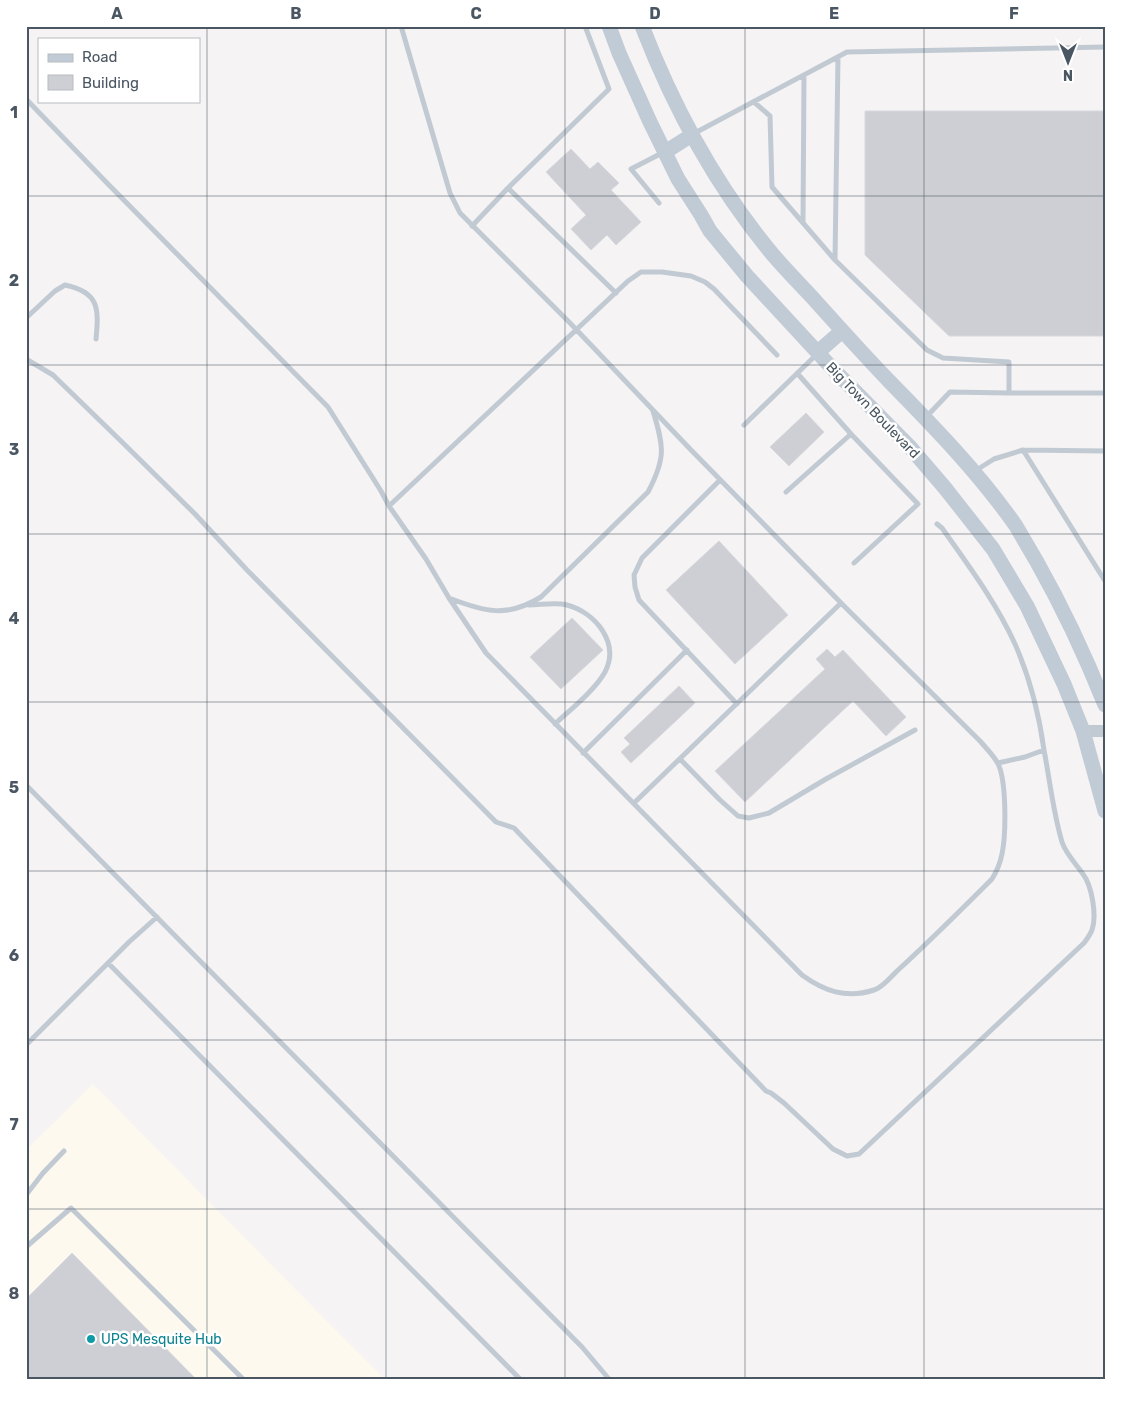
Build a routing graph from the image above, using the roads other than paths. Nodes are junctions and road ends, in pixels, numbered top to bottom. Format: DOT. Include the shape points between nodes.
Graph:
graph roads {
  1 [pos="401,26"];
  2 [pos="585,26"];
  3 [pos="609,26"];
  4 [pos="642,26"];
  5 [pos="1105,47"];
  6 [pos="838,57"];
  7 [pos="804,75"];
  8 [pos="26,99"];
  9 [pos="754,102"];
  10 [pos="692,135"];
  11 [pos="665,152"];
  12 [pos="508,188"];
  13 [pos="659,203"];
  14 [pos="803,223"];
  15 [pos="472,226"];
  16 [pos="835,260"];
  17 [pos="616,292"];
  18 [pos="26,318"];
  19 [pos="577,330"];
  20 [pos="842,331"];
  21 [pos="96,339"];
  22 [pos="818,352"];
  23 [pos="777,355"];
  24 [pos="26,359"];
  25 [pos="797,374"];
  26 [pos="1009,393"];
  27 [pos="1105,393"];
  28 [pos="653,411"];
  29 [pos="925,417"];
  30 [pos="744,425"];
  31 [pos="851,434"];
  32 [pos="1023,450"];
  33 [pos="1105,451"];
  34 [pos="974,472"];
  35 [pos="720,480"];
  36 [pos="786,492"];
  37 [pos="388,506"];
  38 [pos="937,524"];
  39 [pos="854,563"];
  40 [pos="1105,581"];
  41 [pos="449,598"];
  42 [pos="841,603"];
  43 [pos="526,606"];
  44 [pos="687,650"];
  45 [pos="737,704"];
  46 [pos="1105,705"];
  47 [pos="555,724"];
  48 [pos="915,730"];
  49 [pos="1083,731"];
  50 [pos="1105,732"];
  51 [pos="1044,750"];
  52 [pos="583,753"];
  53 [pos="680,759"];
  54 [pos="998,763"];
  55 [pos="26,785"];
  56 [pos="634,804"];
  57 [pos="1105,811"];
  58 [pos="157,917"];
  59 [pos="108,963"];
  60 [pos="26,1045"];
  61 [pos="64,1151"];
  62 [pos="26,1195"];
  63 [pos="26,1248"];
  64 [pos="243,1379"];
  65 [pos="520,1379"];
  66 [pos="609,1379"];
  1 -- 15 [label="lane" via="450,193 460,213"];
  2 -- 12 [label="lane" via="609,89"];
  3 -- 11 [label="main road, Big Town Boulevard" via="635,91"];
  4 -- 10 [label="main road"];
  5 -- 6 [label="lane" via="848,52"];
  6 -- 7 [label="lane"];
  6 -- 16 [label="lane"];
  7 -- 9 [label="lane"];
  7 -- 14 [label="lane"];
  8 -- 37 [label="lane" via="328,407"];
  9 -- 10 [label="lane"];
  9 -- 14 [label="lane" via="770,116 772,187"];
  10 -- 11 [label="main road"];
  10 -- 20 [label="main road" via="738,211 770,252"];
  11 -- 13 [label="lane" via="631,169"];
  11 -- 22 [label="main road, Big Town Boulevard" via="710,231 746,276"];
  12 -- 15 [label="lane"];
  12 -- 17 [label="lane"];
  14 -- 16 [label="lane"];
  15 -- 19 [label="lane"];
  16 -- 26 [label="lane" via="927,350 943,358 1009,362"];
  17 -- 19 [label="lane"];
  17 -- 23 [label="lane" via="641,272 692,276 714,289"];
  18 -- 21 [label="lane" via="65,285 78,288 93,298 97,309"];
  19 -- 28 [label="lane"];
  19 -- 37 [label="lane"];
  20 -- 22 [label="main road"];
  20 -- 29 [label="main road"];
  22 -- 25 [label="lane"];
  22 -- 49 [label="main road, Big Town Boulevard" via="909,446 993,549 1027,606"];
  24 -- 51 [label="lane" via="53,375 195,514 496,822 514,828 766,1092 784,1103 833,1149 847,1156 859,1154 1092,932 1092,895 1084,875 1062,844"];
  25 -- 30 [label="lane"];
  25 -- 31 [label="lane"];
  26 -- 27 [label="lane"];
  26 -- 29 [label="lane" via="950,392"];
  28 -- 35 [label="lane"];
  28 -- 43 [label="lane" via="662,454 648,492 541,597"];
  29 -- 34 [label="main road"];
  31 -- 36 [label="lane"];
  31 -- 39 [label="lane" via="918,504"];
  32 -- 33 [label="lane"];
  32 -- 34 [label="lane" via="994,459"];
  32 -- 40 [label="lane"];
  34 -- 46 [label="main road" via="1016,527 1051,587"];
  35 -- 42 [label="lane"];
  35 -- 44 [label="lane" via="642,558 634,576 639,600"];
  37 -- 41 [label="lane"];
  38 -- 51 [label="lane" via="972,571 1015,644 1030,685"];
  41 -- 43 [label="lane" via="490,610 504,611"];
  41 -- 47 [label="lane" via="486,653"];
  42 -- 45 [label="lane"];
  42 -- 54 [label="lane" via="980,741"];
  43 -- 47 [label="lane" via="567,605 588,615 606,634 609,662 604,674"];
  44 -- 45 [label="lane"];
  44 -- 52 [label="lane"];
  45 -- 53 [label="lane"];
  47 -- 52 [label="lane"];
  48 -- 53 [label="lane" via="769,813 749,818 738,816"];
  49 -- 50 [label="street"];
  49 -- 57 [label="main road, Big Town Boulevard"];
  51 -- 54 [label="lane"];
  52 -- 56 [label="lane"];
  53 -- 56 [label="lane"];
  54 -- 56 [label="lane" via="1005,795 1004,833 1002,853 992,879 876,990 858,993 829,991 802,975"];
  55 -- 58 [label="lane"];
  58 -- 59 [label="lane"];
  58 -- 66 [label="lane" via="582,1346"];
  59 -- 60 [label="lane"];
  59 -- 65 [label="lane"];
  61 -- 62 [label="lane"];
  63 -- 64 [label="lane" via="71,1208"];
}
